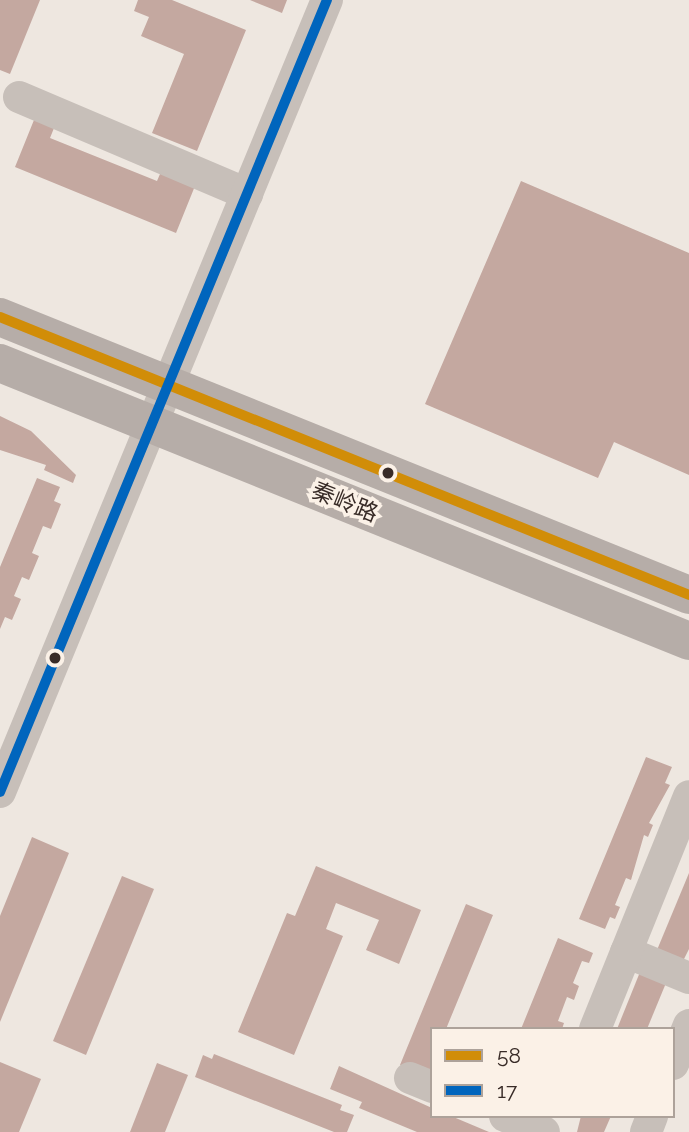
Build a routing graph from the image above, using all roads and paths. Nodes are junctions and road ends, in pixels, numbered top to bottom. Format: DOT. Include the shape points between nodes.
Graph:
graph roads {
  1 [pos="327,0"];
  2 [pos="19,97"];
  3 [pos="247,194"];
  4 [pos="0,317"];
  5 [pos="0,363"];
  6 [pos="169,385"];
  7 [pos="152,425"];
  8 [pos="689,595"];
  9 [pos="689,641"];
  10 [pos="0,792"];
  11 [pos="689,796"];
  12 [pos="626,952"];
  13 [pos="689,978"];
  14 [pos="689,1025"];
  15 [pos="596,1027"];
  16 [pos="675,1059"];
  17 [pos="510,1118"];
  18 [pos="544,1132"];
  1 -- 3 [label="street"];
  2 -- 3 [label="street"];
  3 -- 6 [label="street"];
  4 -- 6 [label="main road, 秦岭路"];
  5 -- 7 [label="main road, 秦岭路"];
  6 -- 7 [label="street"];
  6 -- 8 [label="main road, 秦岭路"];
  7 -- 9 [label="main road, 秦岭路"];
  7 -- 10 [label="street"];
  11 -- 12 [label="street"];
  12 -- 13 [label="street"];
  12 -- 15 [label="street"];
  14 -- 16 [label="street"];
  17 -- 18 [label="street"];
}
